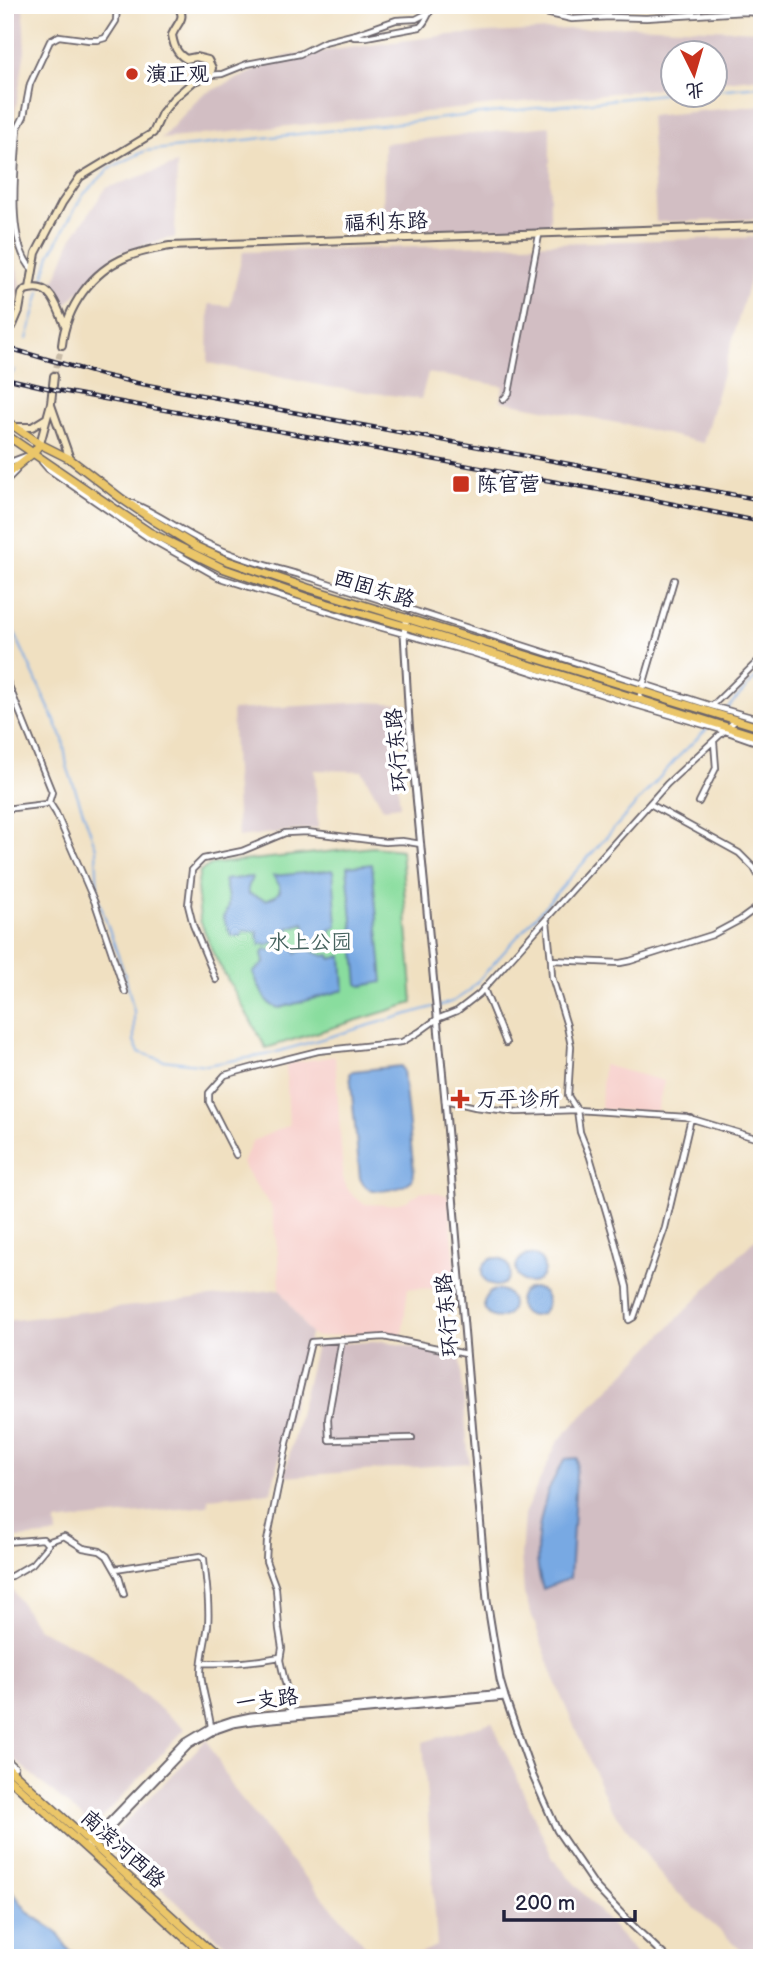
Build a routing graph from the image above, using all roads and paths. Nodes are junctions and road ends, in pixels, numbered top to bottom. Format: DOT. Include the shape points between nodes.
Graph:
graph roads {
  1 [pos="117,5"];
  2 [pos="177,5"];
  3 [pos="434,5"];
  4 [pos="498,5"];
  5 [pos="615,5"];
  6 [pos="744,12"];
  7 [pos="428,13"];
  8 [pos="762,13"];
  9 [pos="348,37"];
  10 [pos="210,75"];
  11 [pos="762,226"];
  12 [pos="539,235"];
  13 [pos="33,270"];
  14 [pos="33,287"];
  15 [pos="65,325"];
  16 [pos="5,328"];
  17 [pos="62,345"];
  18 [pos="54,376"];
  19 [pos="503,400"];
  20 [pos="51,402"];
  21 [pos="46,417"];
  22 [pos="6,421"];
  23 [pos="15,426"];
  24 [pos="5,434"];
  25 [pos="40,444"];
  26 [pos="33,453"];
  27 [pos="70,459"];
  28 [pos="5,467"];
  29 [pos="5,475"];
  30 [pos="5,482"];
  31 [pos="674,580"];
  32 [pos="406,621"];
  33 [pos="762,657"];
  34 [pos="567,667"];
  35 [pos="5,676"];
  36 [pos="565,676"];
  37 [pos="643,687"];
  38 [pos="639,699"];
  39 [pos="711,709"];
  40 [pos="733,717"];
  41 [pos="702,720"];
  42 [pos="762,720"];
  43 [pos="724,728"];
  44 [pos="762,728"];
  45 [pos="762,738"];
  46 [pos="713,741"];
  47 [pos="762,744"];
  48 [pos="49,802"];
  49 [pos="699,802"];
  50 [pos="650,804"];
  51 [pos="5,809"];
  52 [pos="421,844"];
  53 [pos="762,882"];
  54 [pos="762,904"];
  55 [pos="547,922"];
  56 [pos="551,960"];
  57 [pos="216,980"];
  58 [pos="484,989"];
  59 [pos="125,992"];
  60 [pos="437,1017"];
  61 [pos="506,1043"];
  62 [pos="445,1100"];
  63 [pos="577,1110"];
  64 [pos="691,1118"];
  65 [pos="762,1140"];
  66 [pos="236,1155"];
  67 [pos="342,1339"];
  68 [pos="466,1354"];
  69 [pos="412,1438"];
  70 [pos="5,1542"];
  71 [pos="47,1542"];
  72 [pos="116,1569"];
  73 [pos="8,1578"];
  74 [pos="124,1594"];
  75 [pos="280,1657"];
  76 [pos="202,1663"];
  77 [pos="504,1695"];
  78 [pos="292,1713"];
  79 [pos="211,1727"];
  80 [pos="5,1758"];
  81 [pos="5,1765"];
  82 [pos="15,1767"];
  83 [pos="5,1775"];
  84 [pos="89,1846"];
  85 [pos="207,1958"];
  86 [pos="218,1958"];
  87 [pos="667,1958"];
  1 -- 13 [label="street" via="116,21 105,38 59,36 50,41 30,84 18,128 13,216 26,263"];
  2 -- 10 [label="main road" via="182,18 172,35 174,47 186,59 208,60"];
  3 -- 7 [label="street"];
  4 -- 6 [label="street" via="572,19"];
  5 -- 6 [label="street" via="691,5"];
  6 -- 8 [label="street"];
  7 -- 9 [label="street"];
  7 -- 9 [label="street" via="420,27"];
  9 -- 10 [label="street" via="300,54"];
  10 -- 13 [label="main road" via="194,81 173,99 153,133 80,177 36,253"];
  11 -- 12 [label="main road, 福利东路"];
  12 -- 15 [label="main road, 福利东路" via="145,250 110,266 92,282"];
  12 -- 19 [label="street" via="509,393"];
  13 -- 14 [label="main road"];
  14 -- 15 [label="main road" via="47,291"];
  14 -- 16 [label="main road" via="22,294 13,325"];
  15 -- 17 [label="main road, 福利东路"];
  18 -- 20 [label="main road"];
  20 -- 21 [label="main road"];
  20 -- 27 [label="main road"];
  21 -- 23 [label="main road" via="32,427"];
  21 -- 25 [label="main road"];
  22 -- 23 [label="main road, 西固东路"];
  23 -- 25 [label="main road, 西固东路"];
  24 -- 26 [label="main road, 西固东路"];
  25 -- 26 [label="main road"];
  25 -- 27 [label="main road, 西固东路"];
  26 -- 28 [label="main road"];
  26 -- 29 [label="main road"];
  26 -- 30 [label="street"];
  26 -- 32 [label="main road, 西固东路" via="149,532 222,568 308,598"];
  27 -- 32 [label="main road, 西固东路" via="197,547"];
  31 -- 37 [label="street"];
  32 -- 34 [label="main road, 西固东路"];
  32 -- 36 [label="main road, 西固东路"];
  32 -- 37 [label="street"];
  32 -- 41 [label="street" via="473,653 619,700"];
  32 -- 52 [label="street, 环行东路" via="409,722"];
  33 -- 39 [label="street"];
  34 -- 36 [label="main road"];
  34 -- 37 [label="main road, 西固东路"];
  35 -- 48 [label="street" via="52,792"];
  36 -- 38 [label="main road, 西固东路"];
  37 -- 38 [label="street"];
  37 -- 39 [label="main road, 西固东路"];
  38 -- 41 [label="main road, 西固东路"];
  39 -- 40 [label="main road, 西固东路"];
  39 -- 41 [label="street"];
  40 -- 42 [label="street"];
  40 -- 43 [label="street"];
  40 -- 44 [label="main road, 西固东路"];
  41 -- 43 [label="main road, 西固东路"];
  43 -- 45 [label="main road, 西固东路"];
  43 -- 46 [label="street"];
  43 -- 47 [label="street"];
  46 -- 49 [label="street" via="716,768"];
  46 -- 50 [label="street"];
  48 -- 51 [label="street"];
  48 -- 59 [label="street" via="95,903"];
  50 -- 53 [label="street" via="739,853"];
  50 -- 58 [label="street"];
  52 -- 57 [label="street" via="285,833 242,851 203,859 192,870 188,905"];
  52 -- 60 [label="street, 环行东路"];
  54 -- 56 [label="street" via="712,935 631,961"];
  55 -- 56 [label="street"];
  56 -- 63 [label="street" via="571,1046 568,1096"];
  58 -- 60 [label="street" via="457,1011"];
  58 -- 61 [label="street"];
  60 -- 62 [label="street, 环行东路"];
  60 -- 66 [label="street" via="402,1042 318,1051 225,1075 209,1093 209,1102"];
  62 -- 63 [label="street" via="517,1112"];
  62 -- 68 [label="street, 环行东路"];
  63 -- 64 [label="street"];
  63 -- 64 [label="street" via="627,1287 629,1320 634,1317 665,1228"];
  64 -- 65 [label="street"];
  67 -- 68 [label="street" via="384,1337"];
  67 -- 69 [label="street" via="328,1419 329,1440"];
  67 -- 75 [label="street" via="311,1342 267,1541 266,1562 276,1588"];
  68 -- 77 [label="street, 环行东路" via="488,1600"];
  70 -- 71 [label="street"];
  71 -- 72 [label="street" via="65,1536 83,1548 100,1550"];
  71 -- 73 [label="street" via="32,1564"];
  72 -- 74 [label="street"];
  72 -- 76 [label="street" via="204,1559 208,1620"];
  75 -- 76 [label="street"];
  75 -- 78 [label="street"];
  76 -- 79 [label="street"];
  77 -- 78 [label="street, 一支路"];
  77 -- 84 [label="street, 一支路" via="252,1721 213,1731 180,1752"];
  77 -- 87 [label="street, 环行东路" via="557,1830 595,1886"];
  78 -- 79 [label="street, 一支路" via="241,1718"];
  79 -- 84 [label="street, 一支路" via="177,1749"];
  80 -- 82 [label="street"];
  81 -- 84 [label="main road, 南滨河西路"];
  83 -- 84 [label="main road, 南滨河西路"];
  84 -- 85 [label="main road, 南滨河西路"];
  84 -- 86 [label="main road, 南滨河西路"];
}
